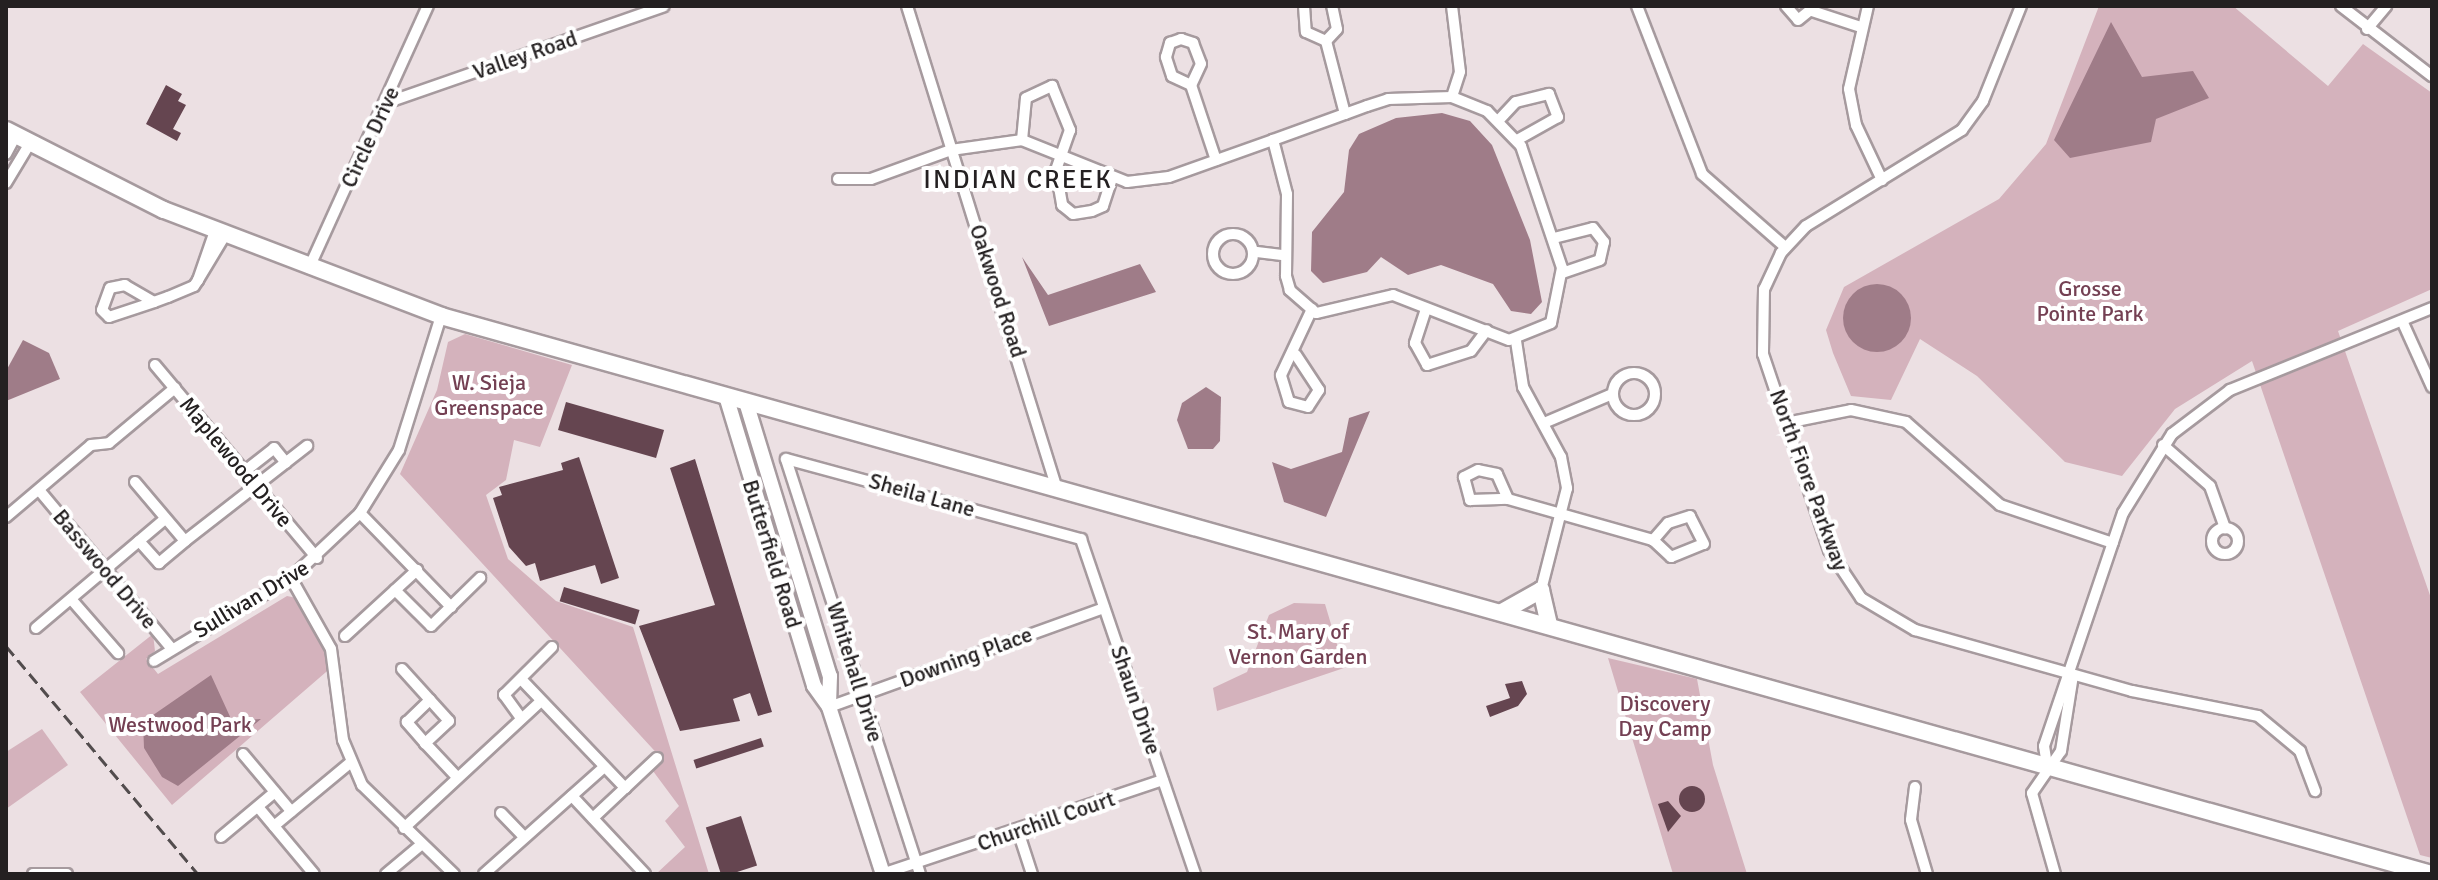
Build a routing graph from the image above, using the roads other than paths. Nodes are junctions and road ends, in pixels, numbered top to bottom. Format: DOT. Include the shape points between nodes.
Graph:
graph roads {
  1 [pos="428,6"];
  2 [pos="664,6"];
  3 [pos="907,6"];
  4 [pos="1304,6"];
  5 [pos="1332,6"];
  6 [pos="1452,6"];
  7 [pos="1637,6"];
  8 [pos="1786,6"];
  9 [pos="1868,6"];
  10 [pos="2021,6"];
  11 [pos="2341,6"];
  12 [pos="2386,6"];
  13 [pos="1812,8"];
  14 [pos="1861,27"];
  15 [pos="2367,29"];
  16 [pos="1326,41"];
  17 [pos="2432,76"];
  18 [pos="1191,85"];
  19 [pos="1452,97"];
  20 [pos="386,103"];
  21 [pos="1345,114"];
  22 [pos="1498,121"];
  23 [pos="18,136"];
  24 [pos="1022,140"];
  25 [pos="1273,140"];
  26 [pos="1517,140"];
  27 [pos="951,150"];
  28 [pos="6,154"];
  29 [pos="1065,155"];
  30 [pos="1216,160"];
  31 [pos="1112,178"];
  32 [pos="838,179"];
  33 [pos="1882,180"];
  34 [pos="6,183"];
  35 [pos="220,233"];
  36 [pos="1554,238"];
  37 [pos="1785,247"];
  38 [pos="1257,252"];
  39 [pos="1282,255"];
  40 [pos="309,268"];
  41 [pos="1562,273"];
  42 [pos="154,302"];
  43 [pos="2432,308"];
  44 [pos="1312,309"];
  45 [pos="1426,309"];
  46 [pos="441,316"];
  47 [pos="2404,325"];
  48 [pos="1487,330"];
  49 [pos="1516,341"];
  50 [pos="1296,355"];
  51 [pos="155,365"];
  52 [pos="2432,387"];
  53 [pos="175,388"];
  54 [pos="1610,395"];
  55 [pos="726,396"];
  56 [pos="746,402"];
  57 [pos="1544,423"];
  58 [pos="1786,423"];
  59 [pos="2163,445"];
  60 [pos="307,446"];
  61 [pos="286,463"];
  62 [pos="791,470"];
  63 [pos="245,471"];
  64 [pos="135,482"];
  65 [pos="1056,486"];
  66 [pos="258,487"];
  67 [pos="39,490"];
  68 [pos="1508,499"];
  69 [pos="8,511"];
  70 [pos="360,513"];
  71 [pos="1560,515"];
  72 [pos="165,519"];
  73 [pos="2225,528"];
  74 [pos="1068,536"];
  75 [pos="1653,540"];
  76 [pos="139,541"];
  77 [pos="185,541"];
  78 [pos="2113,543"];
  79 [pos="317,558"];
  80 [pos="107,570"];
  81 [pos="417,570"];
  82 [pos="291,578"];
  83 [pos="480,578"];
  84 [pos="395,590"];
  85 [pos="1541,590"];
  86 [pos="71,599"];
  87 [pos="451,607"];
  88 [pos="1104,608"];
  89 [pos="1500,612"];
  90 [pos="1549,624"];
  91 [pos="36,628"];
  92 [pos="345,636"];
  93 [pos="552,647"];
  94 [pos="171,648"];
  95 [pos="118,653"];
  96 [pos="154,661"];
  97 [pos="402,669"];
  98 [pos="2073,675"];
  99 [pos="521,679"];
  100 [pos="863,694"];
  101 [pos="430,700"];
  102 [pos="541,701"];
  103 [pos="829,707"];
  104 [pos="521,718"];
  105 [pos="425,743"];
  106 [pos="243,754"];
  107 [pos="657,758"];
  108 [pos="351,762"];
  109 [pos="2047,765"];
  110 [pos="604,767"];
  111 [pos="457,777"];
  112 [pos="1163,780"];
  113 [pos="1915,787"];
  114 [pos="625,788"];
  115 [pos="2315,791"];
  116 [pos="275,792"];
  117 [pos="572,796"];
  118 [pos="258,807"];
  119 [pos="291,811"];
  120 [pos="501,813"];
  121 [pos="593,818"];
  122 [pos="274,826"];
  123 [pos="404,828"];
  124 [pos="1018,831"];
  125 [pos="221,837"];
  126 [pos="524,837"];
  127 [pos="422,844"];
  128 [pos="919,869"];
  129 [pos="2422,873"];
  130 [pos="33,874"];
  131 [pos="67,874"];
  132 [pos="314,874"];
  133 [pos="386,874"];
  134 [pos="454,874"];
  135 [pos="484,874"];
  136 [pos="645,874"];
  137 [pos="882,874"];
  138 [pos="1032,874"];
  139 [pos="1195,874"];
  140 [pos="1927,874"];
  141 [pos="2055,874"];
  1 -- 20 [label="street, Circle Drive"];
  2 -- 20 [label="street, Valley Road"];
  3 -- 27 [label="street, Oakwood Road"];
  4 -- 16 [label="street" via="1306,32"];
  5 -- 16 [label="street" via="1337,29"];
  6 -- 19 [label="street" via="1460,72"];
  7 -- 37 [label="street" via="1702,174"];
  8 -- 13 [label="street" via="1798,20"];
  9 -- 14 [label="street"];
  10 -- 33 [label="street, North Fiore Parkway" via="1976,112 1943,146"];
  11 -- 15 [label="street"];
  12 -- 15 [label="street"];
  13 -- 14 [label="street"];
  14 -- 33 [label="street" via="1851,104"];
  15 -- 17 [label="street"];
  16 -- 21 [label="street"];
  18 -- 18 [label="street" via="1200,72 1196,48 1188,39 1170,43 1172,76"];
  18 -- 30 [label="street"];
  19 -- 21 [label="street" via="1406,94"];
  19 -- 22 [label="street"];
  20 -- 40 [label="street, Circle Drive"];
  21 -- 25 [label="street"];
  22 -- 26 [label="street"];
  22 -- 26 [label="street" via="1516,102 1549,94 1558,117"];
  23 -- 28 [label="street"];
  23 -- 34 [label="street"];
  23 -- 35 [label="main road"];
  24 -- 27 [label="street"];
  24 -- 29 [label="street"];
  24 -- 29 [label="street" via="1026,98 1052,86 1070,130"];
  25 -- 30 [label="street"];
  25 -- 39 [label="street" via="1287,194"];
  26 -- 36 [label="street"];
  27 -- 32 [label="street" via="871,179"];
  27 -- 65 [label="street, Oakwood Road"];
  29 -- 31 [label="street"];
  29 -- 31 [label="street" via="1058,185 1073,214 1103,206"];
  30 -- 31 [label="street" via="1169,177"];
  33 -- 37 [label="street, North Fiore Parkway" via="1806,226"];
  35 -- 40 [label="main road"];
  35 -- 42 [label="street" via="198,280"];
  36 -- 41 [label="street"];
  36 -- 41 [label="street" via="1593,228 1604,242 1600,260"];
  37 -- 58 [label="street, North Fiore Parkway" via="1764,289 1760,319 1763,354"];
  38 -- 38 [label="street" via="1239,235 1214,244 1211,262 1228,273 1247,267"];
  38 -- 39 [label="street"];
  39 -- 44 [label="street" via="1290,290"];
  40 -- 46 [label="main road"];
  41 -- 49 [label="street" via="1551,323"];
  42 -- 42 [label="street" via="109,317 102,310 110,288 125,285"];
  43 -- 47 [label="street"];
  44 -- 45 [label="street" via="1338,313 1393,295"];
  44 -- 50 [label="street"];
  45 -- 48 [label="street"];
  45 -- 48 [label="street" via="1415,343 1427,365 1471,351"];
  46 -- 55 [label="main road"];
  46 -- 70 [label="street, Sullivan Drive" via="399,450"];
  47 -- 52 [label="street"];
  47 -- 59 [label="street" via="2230,390"];
  48 -- 49 [label="street"];
  49 -- 57 [label="street" via="1523,387"];
  50 -- 50 [label="street" via="1281,375 1289,402 1308,407 1319,390"];
  51 -- 53 [label="street, Maplewood Drive"];
  53 -- 63 [label="street, Maplewood Drive"];
  53 -- 67 [label="street"];
  54 -- 54 [label="street" via="1631,416 1656,401 1648,377 1638,372 1619,377"];
  54 -- 57 [label="street"];
  55 -- 56 [label="main road"];
  55 -- 103 [label="main road, Butterfield Road" via="814,686"];
  56 -- 65 [label="main road"];
  56 -- 103 [label="main road, Butterfield Road" via="830,676"];
  57 -- 71 [label="street" via="1565,473"];
  58 -- 78 [label="street" via="1851,410 1906,422 2007,509"];
  58 -- 98 [label="street, North Fiore Parkway" via="1835,564 1861,598 1915,630"];
  59 -- 73 [label="street" via="2210,486"];
  59 -- 78 [label="street" via="2131,495"];
  60 -- 61 [label="street"];
  61 -- 63 [label="street" via="274,448"];
  61 -- 66 [label="street"];
  62 -- 74 [label="street, Sheila Lane" via="786,459"];
  62 -- 100 [label="street, Whitehall Drive"];
  63 -- 66 [label="street, Maplewood Drive"];
  64 -- 72 [label="street"];
  65 -- 89 [label="main road"];
  66 -- 77 [label="street"];
  66 -- 79 [label="street, Maplewood Drive"];
  67 -- 69 [label="street"];
  67 -- 80 [label="street, Basswood Drive"];
  68 -- 68 [label="street" via="1497,474 1478,470 1464,477 1470,500"];
  68 -- 71 [label="street"];
  70 -- 79 [label="street, Sullivan Drive"];
  70 -- 81 [label="street"];
  71 -- 75 [label="street"];
  71 -- 85 [label="street"];
  72 -- 76 [label="street"];
  72 -- 77 [label="street"];
  74 -- 88 [label="street, Shaun Drive" via="1081,539"];
  75 -- 75 [label="street" via="1671,557 1704,544 1690,516 1668,523"];
  76 -- 77 [label="street" via="159,563"];
  76 -- 80 [label="street"];
  78 -- 98 [label="street"];
  79 -- 82 [label="street, Sullivan Drive"];
  80 -- 86 [label="street"];
  80 -- 94 [label="street, Basswood Drive"];
  81 -- 84 [label="street"];
  81 -- 87 [label="street"];
  82 -- 94 [label="street, Sullivan Drive"];
  82 -- 108 [label="street" via="331,649"];
  83 -- 87 [label="street"];
  84 -- 87 [label="street" via="431,626"];
  84 -- 92 [label="street"];
  85 -- 89 [label="main road"];
  85 -- 90 [label="main road"];
  86 -- 91 [label="street"];
  86 -- 95 [label="street"];
  88 -- 100 [label="street, Downing Place"];
  88 -- 112 [label="street, Shaun Drive"];
  89 -- 90 [label="main road"];
  90 -- 109 [label="main road"];
  93 -- 99 [label="street"];
  94 -- 96 [label="street, Sullivan Drive"];
  97 -- 101 [label="street"];
  98 -- 109 [label="street" via="2044,746"];
  98 -- 109 [label="street" via="2061,751"];
  98 -- 115 [label="street, North Fiore Parkway" via="2258,716 2300,751"];
  99 -- 102 [label="street"];
  99 -- 104 [label="street" via="504,695"];
  100 -- 103 [label="street, Downing Place"];
  100 -- 128 [label="street, Whitehall Drive"];
  101 -- 105 [label="street" via="407,722"];
  101 -- 105 [label="street" via="449,721"];
  102 -- 104 [label="street"];
  102 -- 110 [label="street"];
  103 -- 137 [label="main road, Butterfield Road"];
  104 -- 111 [label="street"];
  105 -- 111 [label="street"];
  106 -- 116 [label="street"];
  107 -- 114 [label="street"];
  108 -- 119 [label="street"];
  108 -- 123 [label="street" via="362,785"];
  109 -- 129 [label="main road"];
  109 -- 141 [label="street" via="2032,801"];
  110 -- 114 [label="street"];
  110 -- 117 [label="street"];
  111 -- 123 [label="street"];
  112 -- 124 [label="street, Churchill Court"];
  112 -- 139 [label="street, Shaun Drive"];
  113 -- 140 [label="street" via="1911,820"];
  114 -- 121 [label="street"];
  116 -- 118 [label="street"];
  116 -- 119 [label="street"];
  117 -- 121 [label="street"];
  117 -- 126 [label="street"];
  118 -- 122 [label="street"];
  118 -- 125 [label="street"];
  119 -- 122 [label="street"];
  120 -- 126 [label="street"];
  121 -- 136 [label="street"];
  122 -- 132 [label="street"];
  123 -- 127 [label="street"];
  124 -- 128 [label="street, Churchill Court"];
  124 -- 138 [label="street"];
  126 -- 135 [label="street"];
  127 -- 133 [label="street"];
  127 -- 134 [label="street"];
  128 -- 137 [label="street, Churchill Court"];
  130 -- 131 [label="street"];
}
